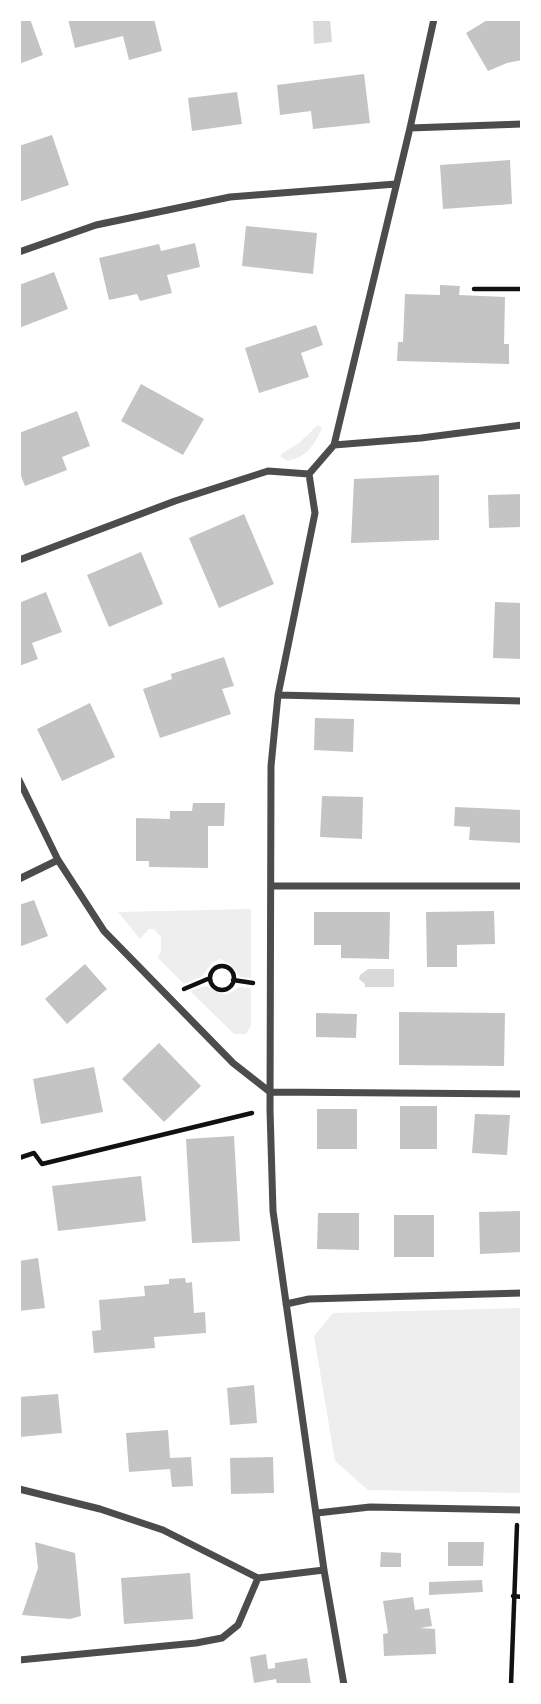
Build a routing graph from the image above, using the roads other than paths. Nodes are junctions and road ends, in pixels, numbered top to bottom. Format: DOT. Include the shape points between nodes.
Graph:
graph roads {
  1 [pos="434,19"];
  2 [pos="522,124"];
  3 [pos="410,128"];
  4 [pos="396,184"];
  5 [pos="19,252"];
  6 [pos="522,425"];
  7 [pos="334,445"];
  8 [pos="309,474"];
  9 [pos="19,560"];
  10 [pos="278,695"];
  11 [pos="522,701"];
  12 [pos="19,780"];
  13 [pos="58,860"];
  14 [pos="19,879"];
  15 [pos="272,886"];
  16 [pos="522,886"];
  17 [pos="270,1092"];
  18 [pos="522,1094"];
  19 [pos="522,1293"];
  20 [pos="286,1304"];
  21 [pos="19,1489"];
  22 [pos="520,1510"];
  23 [pos="317,1513"];
  24 [pos="324,1570"];
  25 [pos="258,1578"];
  26 [pos="19,1660"];
  27 [pos="344,1685"];
  1 -- 3 [label="street"];
  2 -- 3 [label="street"];
  3 -- 4 [label="street"];
  4 -- 5 [label="street" via="230,197 96,225"];
  4 -- 7 [label="street"];
  6 -- 7 [label="street"];
  7 -- 8 [label="street"];
  8 -- 9 [label="street" via="268,471"];
  8 -- 10 [label="street" via="315,513"];
  10 -- 11 [label="street"];
  10 -- 15 [label="street" via="271,766"];
  12 -- 13 [label="street"];
  13 -- 14 [label="street"];
  13 -- 17 [label="street" via="104,931 233,1063"];
  15 -- 16 [label="street"];
  15 -- 17 [label="street"];
  17 -- 18 [label="street"];
  17 -- 20 [label="street" via="273,1211"];
  19 -- 20 [label="street" via="309,1299"];
  20 -- 23 [label="street"];
  21 -- 25 [label="street" via="163,1530"];
  22 -- 23 [label="street" via="370,1507"];
  23 -- 24 [label="street"];
  24 -- 25 [label="street"];
  24 -- 27 [label="street"];
  25 -- 26 [label="street" via="238,1625 222,1638"];
}
